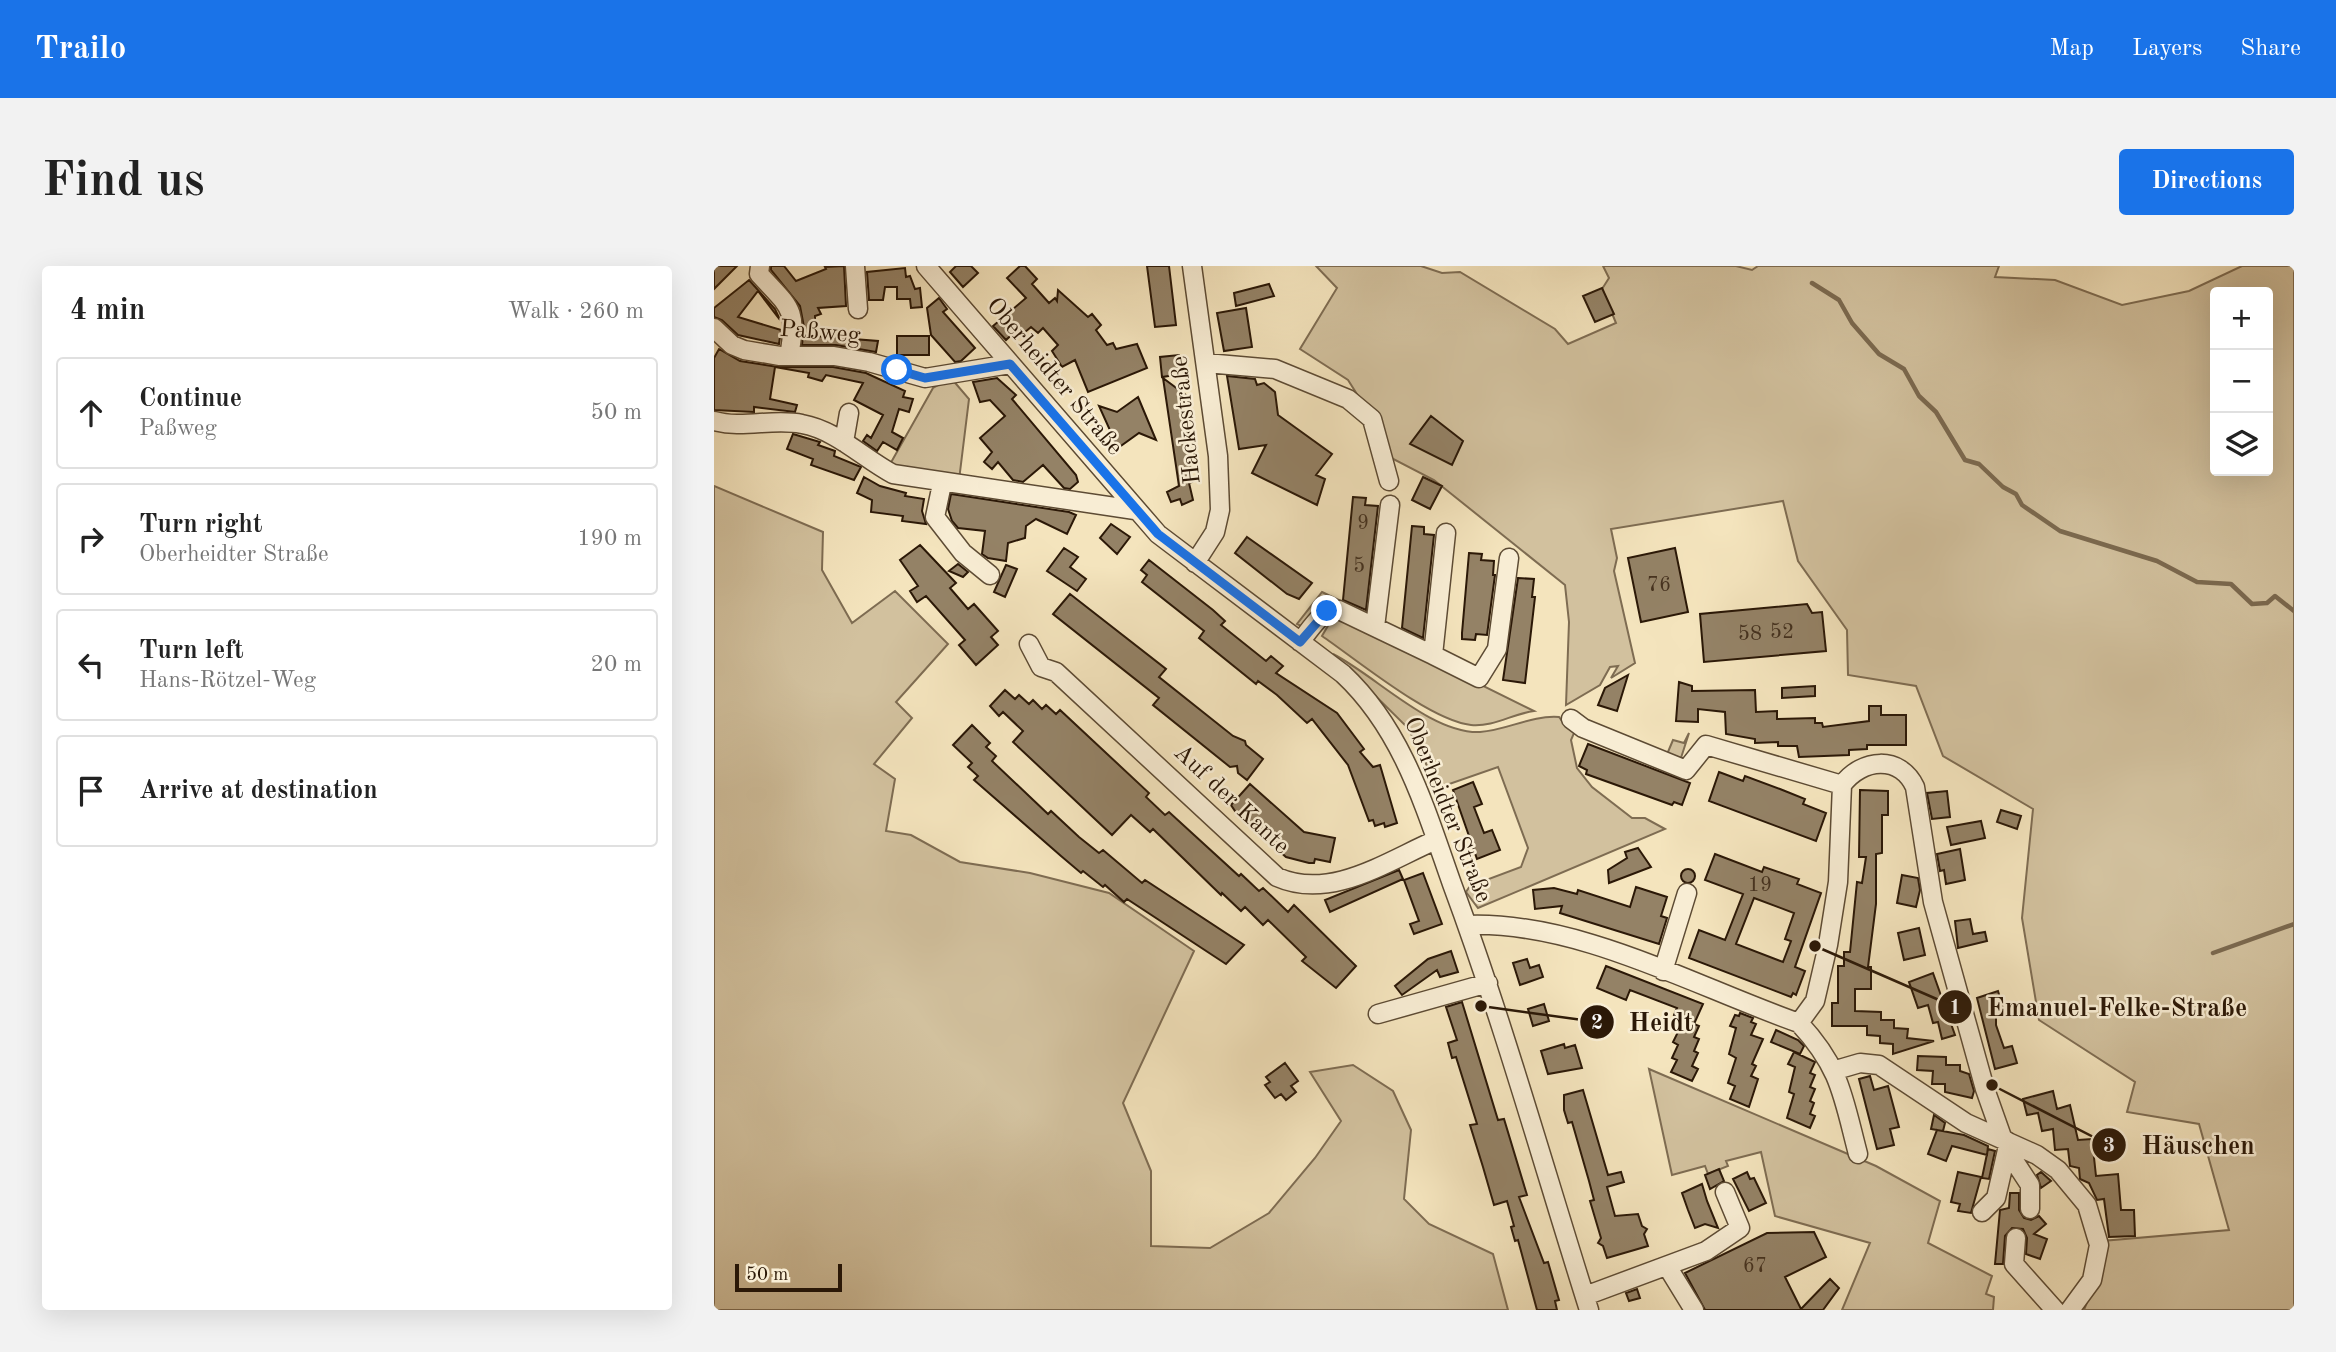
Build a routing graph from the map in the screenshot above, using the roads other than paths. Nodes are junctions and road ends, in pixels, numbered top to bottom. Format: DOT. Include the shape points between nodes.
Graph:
graph roads {
  1 [pos="760,266"];
  2 [pos="855,266"];
  3 [pos="1192,266"];
  4 [pos="936,270"];
  5 [pos="858,309"];
  6 [pos="714,328"];
  7 [pos="789,356"];
  8 [pos="1206,363"];
  9 [pos="1010,364"];
  10 [pos="849,413"];
  11 [pos="714,421"];
  12 [pos="844,442"];
  13 [pos="1390,481"];
  14 [pos="942,484"];
  15 [pos="1390,505"];
  16 [pos="1135,510"];
  17 [pos="1446,533"];
  18 [pos="1509,558"];
  19 [pos="1195,563"];
  20 [pos="990,575"];
  21 [pos="1375,627"];
  22 [pos="1300,642"];
  23 [pos="1029,644"];
  24 [pos="1433,655"];
  25 [pos="1571,719"];
  26 [pos="1842,785"];
  27 [pos="1436,840"];
  28 [pos="1687,893"];
  29 [pos="1468,925"];
  30 [pos="1663,971"];
  31 [pos="1488,984"];
  32 [pos="1378,1014"];
  33 [pos="1799,1023"];
  34 [pos="1836,1070"];
  35 [pos="2005,1143"];
  36 [pos="1858,1154"];
  37 [pos="1725,1192"];
  38 [pos="2030,1209"];
  39 [pos="1982,1212"];
  40 [pos="2016,1238"];
  41 [pos="1667,1266"];
  42 [pos="1587,1303"];
  43 [pos="1694,1310"];
  44 [pos="2055,1310"];
  45 [pos="2070,1310"];
  1 -- 7 [label="street" via="759,274 792,313"];
  2 -- 5 [label="street"];
  3 -- 8 [label="street, Hackestraße"];
  4 -- 9 [label="street, Oberheidter Straße"];
  6 -- 7 [label="street, Paßweg" via="744,350"];
  7 -- 9 [label="street, Paßweg" via="834,356 925,378"];
  8 -- 13 [label="street" via="1275,369 1348,400 1372,419"];
  8 -- 19 [label="street, Hackestraße" via="1220,510 1215,532"];
  9 -- 16 [label="street, Oberheidter Straße"];
  10 -- 12 [label="street"];
  11 -- 12 [label="street" via="802,424"];
  12 -- 14 [label="street" via="893,474"];
  14 -- 16 [label="street"];
  14 -- 20 [label="street" via="935,517 962,552"];
  15 -- 21 [label="street"];
  16 -- 19 [label="street, Oberheidter Straße"];
  17 -- 24 [label="street"];
  18 -- 24 [label="street" via="1497,649 1479,678"];
  19 -- 22 [label="street, Oberheidter Straße"];
  21 -- 22 [label="street" via="1333,609 1321,616"];
  21 -- 24 [label="street"];
  22 -- 27 [label="street, Oberheidter Straße" via="1343,674 1380,714 1402,754"];
  23 -- 27 [label="street, Auf der Kante" via="1041,667 1065,681 1277,877 1305,886 1337,883"];
  25 -- 26 [label="street" via="1686,770 1706,745"];
  26 -- 33 [label="street" via="1838,882 1828,945 1815,1001"];
  26 -- 35 [label="street" via="1858,768 1878,763 1902,768 1915,787 1933,902 1985,1089"];
  27 -- 29 [label="street, Oberheidter Straße"];
  28 -- 30 [label="street"];
  29 -- 30 [label="street" via="1526,928"];
  29 -- 31 [label="street, Oberheidter Straße"];
  30 -- 33 [label="street"];
  31 -- 32 [label="street"];
  31 -- 42 [label="street, Oberheidter Straße"];
  33 -- 34 [label="street"];
  34 -- 35 [label="street" via="1860,1063 1879,1065 1966,1123"];
  34 -- 36 [label="street"];
  35 -- 38 [label="street" via="2030,1185"];
  35 -- 39 [label="street" via="1996,1198"];
  35 -- 45 [label="street" via="2037,1155 2058,1170 2087,1205 2095,1225 2099,1245 2092,1280"];
  37 -- 41 [label="street, Oberheidter Straße" via="1740,1227 1706,1251"];
  40 -- 44 [label="street" via="2014,1264"];
  41 -- 42 [label="street, Oberheidter Straße"];
  41 -- 43 [label="street"];
}
